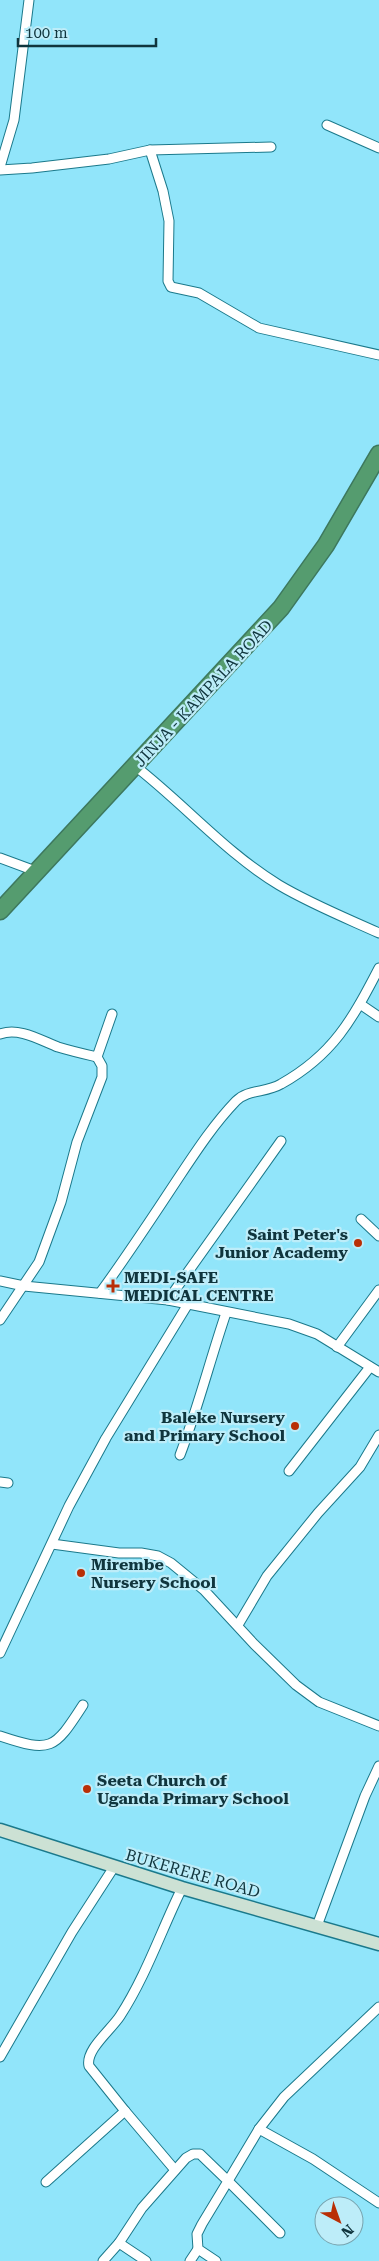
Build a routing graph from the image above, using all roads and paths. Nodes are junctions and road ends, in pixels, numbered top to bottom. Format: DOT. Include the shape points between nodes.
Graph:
graph roads {
  1 [pos="29,0"];
  2 [pos="327,125"];
  3 [pos="271,147"];
  4 [pos="379,148"];
  5 [pos="150,150"];
  6 [pos="0,168"];
  7 [pos="379,355"];
  8 [pos="379,454"];
  9 [pos="136,766"];
  10 [pos="0,858"];
  11 [pos="38,872"];
  12 [pos="0,911"];
  13 [pos="379,933"];
  14 [pos="379,968"];
  15 [pos="360,1004"];
  16 [pos="112,1014"];
  17 [pos="379,1017"];
  18 [pos="0,1034"];
  19 [pos="97,1057"];
  20 [pos="281,1141"];
  21 [pos="361,1219"];
  22 [pos="379,1236"];
  23 [pos="0,1281"];
  24 [pos="24,1286"];
  25 [pos="379,1290"];
  26 [pos="100,1293"];
  27 [pos="168,1300"];
  28 [pos="188,1304"];
  29 [pos="226,1313"];
  30 [pos="0,1320"];
  31 [pos="337,1347"];
  32 [pos="370,1367"];
  33 [pos="379,1372"];
  34 [pos="379,1436"];
  35 [pos="180,1455"];
  36 [pos="289,1471"];
  37 [pos="52,1544"];
  38 [pos="238,1625"];
  39 [pos="0,1653"];
  40 [pos="83,1705"];
  41 [pos="379,1726"];
  42 [pos="0,1736"];
  43 [pos="379,1766"];
  44 [pos="0,1830"];
  45 [pos="114,1867"];
  46 [pos="182,1888"];
  47 [pos="317,1926"];
  48 [pos="379,1944"];
  49 [pos="379,2007"];
  50 [pos="0,2058"];
  51 [pos="125,2111"];
  52 [pos="259,2129"];
  53 [pos="175,2170"];
  54 [pos="228,2181"];
  55 [pos="46,2182"];
  56 [pos="379,2204"];
  57 [pos="280,2233"];
  58 [pos="118,2243"];
  59 [pos="198,2249"];
  60 [pos="102,2261"];
  61 [pos="146,2261"];
  62 [pos="190,2261"];
  63 [pos="216,2261"];
  1 -- 6 [label="street" via="14,120"];
  2 -- 4 [label="street"];
  3 -- 5 [label="street"];
  5 -- 6 [label="street" via="110,159 32,168"];
  5 -- 7 [label="street" via="169,221 168,281 171,287 199,293 259,328"];
  8 -- 9 [label="highway, JINJA - KAMPALA ROAD" via="326,545 281,608"];
  9 -- 11 [label="highway, JINJA - KAMPALA ROAD"];
  9 -- 13 [label="street" via="235,852 279,885"];
  10 -- 11 [label="street"];
  11 -- 12 [label="highway, JINJA - KAMPALA ROAD"];
  14 -- 15 [label="street"];
  15 -- 17 [label="street"];
  15 -- 26 [label="street" via="329,1049 300,1074 267,1091 250,1092 236,1101 206,1136"];
  16 -- 19 [label="street"];
  18 -- 19 [label="street" via="16,1032"];
  19 -- 24 [label="street" via="102,1066 102,1077 95,1100 77,1142 61,1202 39,1262"];
  20 -- 27 [label="street"];
  21 -- 22 [label="street"];
  23 -- 24 [label="street"];
  24 -- 26 [label="street"];
  24 -- 30 [label="street"];
  25 -- 31 [label="street"];
  26 -- 27 [label="street"];
  27 -- 28 [label="street"];
  28 -- 29 [label="street"];
  28 -- 37 [label="street" via="106,1438"];
  29 -- 31 [label="street" via="304,1328"];
  29 -- 35 [label="street" via="194,1420"];
  31 -- 32 [label="street"];
  32 -- 33 [label="street"];
  32 -- 36 [label="street"];
  34 -- 38 [label="street" via="360,1466 267,1576"];
  37 -- 38 [label="street" via="158,1556 204,1590"];
  37 -- 39 [label="street"];
  38 -- 41 [label="street" via="296,1685 319,1702"];
  40 -- 42 [label="street" via="65,1733 45,1747 30,1746"];
  43 -- 47 [label="street"];
  44 -- 45 [label="main road, BUKERERE ROAD"];
  45 -- 46 [label="main road, BUKERERE ROAD"];
  45 -- 50 [label="street" via="72,1932"];
  46 -- 47 [label="main road, BUKERERE ROAD"];
  46 -- 51 [label="street" via="135,1991 119,2018 89,2054 89,2066"];
  47 -- 48 [label="main road, BUKERERE ROAD"];
  49 -- 52 [label="street" via="284,2097"];
  51 -- 53 [label="street"];
  51 -- 55 [label="street"];
  52 -- 54 [label="street"];
  52 -- 56 [label="street" via="313,2159"];
  53 -- 54 [label="street" via="186,2158 200,2154"];
  53 -- 58 [label="street" via="142,2208"];
  54 -- 57 [label="street"];
  54 -- 59 [label="street" via="197,2234"];
  58 -- 60 [label="street"];
  58 -- 61 [label="street"];
  59 -- 62 [label="street"];
  59 -- 63 [label="street"];
}
